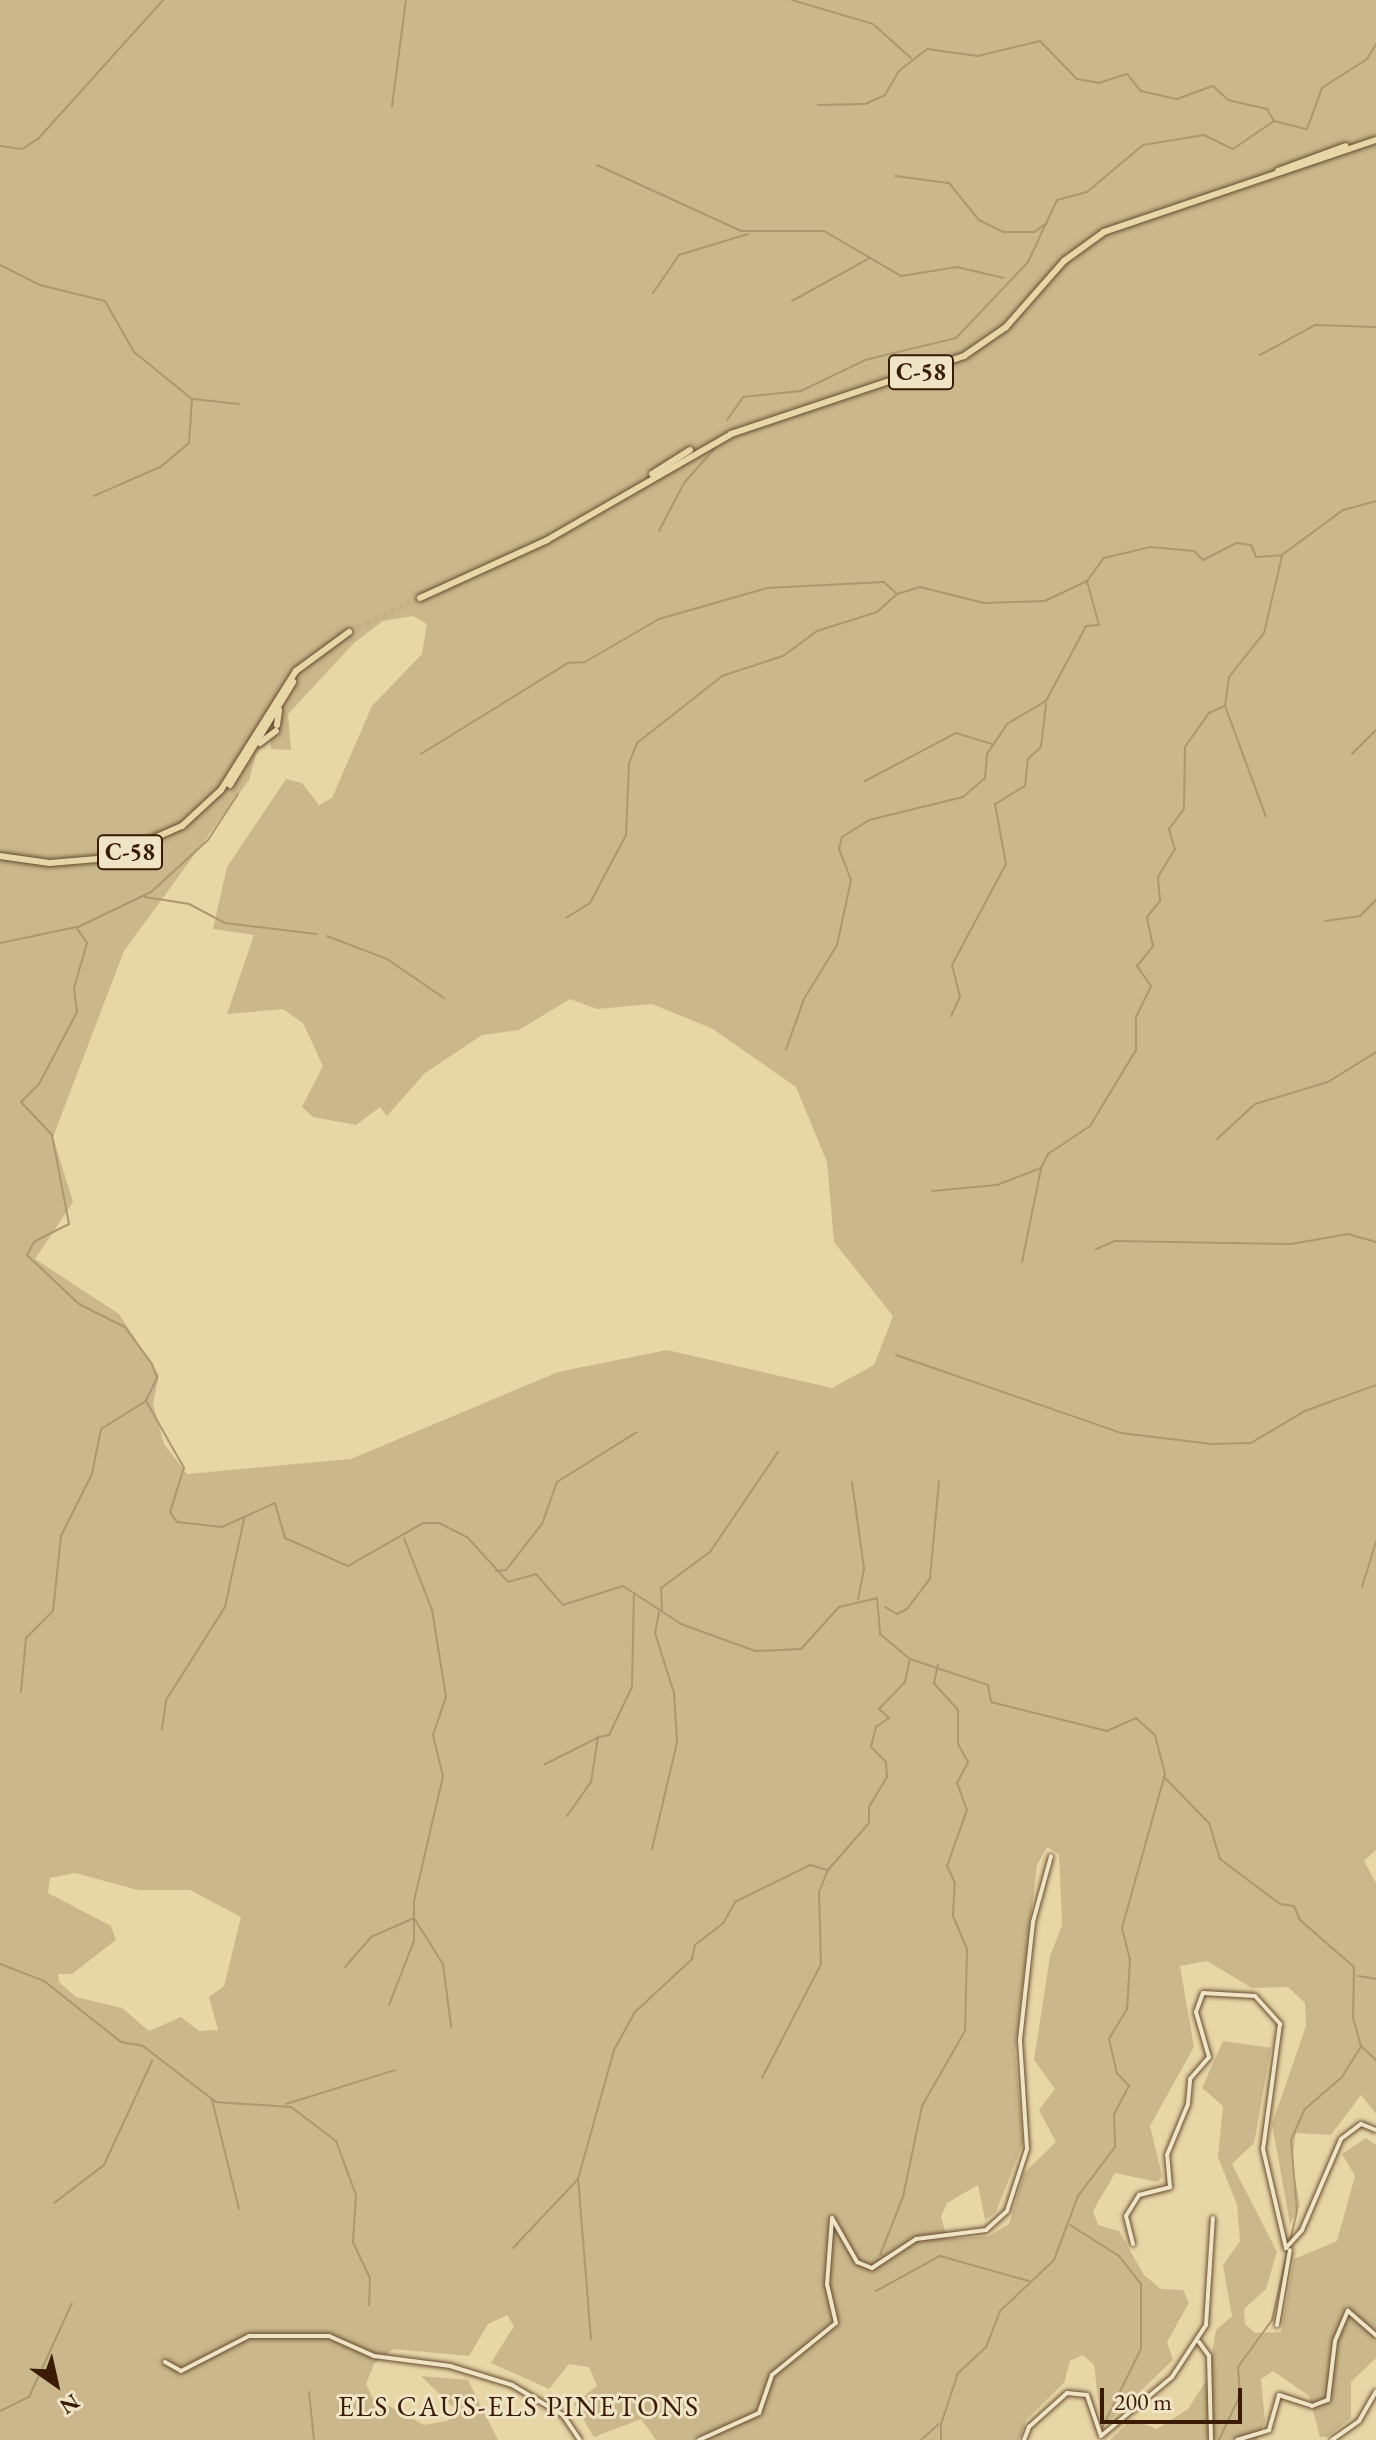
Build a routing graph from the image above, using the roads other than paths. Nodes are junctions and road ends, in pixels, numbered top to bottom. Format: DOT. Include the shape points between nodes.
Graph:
graph roads {
  1 [pos="1376,138"];
  2 [pos="420,598"];
  3 [pos="349,632"];
  4 [pos="333,641"];
  5 [pos="284,696"];
  6 [pos="268,716"];
  7 [pos="274,725"];
  8 [pos="244,756"];
  9 [pos="0,858"];
  10 [pos="1051,1856"];
  11 [pos="1376,2130"];
  12 [pos="1213,2218"];
  13 [pos="1133,2244"];
  14 [pos="1290,2250"];
  15 [pos="1277,2325"];
  16 [pos="1376,2335"];
  17 [pos="1199,2342"];
  18 [pos="165,2362"];
  19 [pos="1376,2392"];
  20 [pos="580,2440"];
  21 [pos="699,2440"];
  22 [pos="1024,2440"];
  23 [pos="1211,2440"];
  24 [pos="1237,2440"];
  25 [pos="1332,2440"];
  1 -- 2 [label="main road, C-58" via="1102,229 1061,258 1003,325 963,353 730,431"];
  3 -- 4 [label="main road, C-58"];
  4 -- 5 [label="main road, C-58"];
  4 -- 6 [label="main road, C-58" via="296,671"];
  5 -- 7 [label="main road, C-58"];
  5 -- 7 [label="main road"];
  6 -- 7 [label="main road"];
  6 -- 8 [label="main road, C-58"];
  7 -- 8 [label="main road"];
  7 -- 9 [label="main road, C-58" via="211,805 149,848 72,867"];
  8 -- 9 [label="main road, C-58" via="209,803 148,845 71,864"];
  10 -- 21 [label="street" via="1031,1933 1020,2040 1027,2145 1011,2205 990,2228 916,2239 872,2268 857,2262 832,2218 827,2285 836,2323 772,2375 759,2413"];
  11 -- 14 [label="street" via="1361,2124 1338,2144"];
  12 -- 17 [label="street" via="1211,2297"];
  13 -- 14 [label="street" via="1126,2216 1139,2195 1170,2187 1167,2155 1190,2079 1209,2057 1195,2008 1207,1993 1255,1996 1280,2024 1263,2149"];
  14 -- 15 [label="street"];
  16 -- 24 [label="street" via="1348,2311 1337,2331 1328,2400 1312,2406 1279,2395 1269,2430"];
  17 -- 22 [label="street" via="1165,2385 1104,2435 1087,2395 1076,2390 1058,2398"];
  17 -- 23 [label="street" via="1209,2356"];
  18 -- 20 [label="street" via="181,2371 249,2336 329,2336 374,2356 504,2381 563,2415"];
  19 -- 25 [label="street" via="1359,2421"];
}
